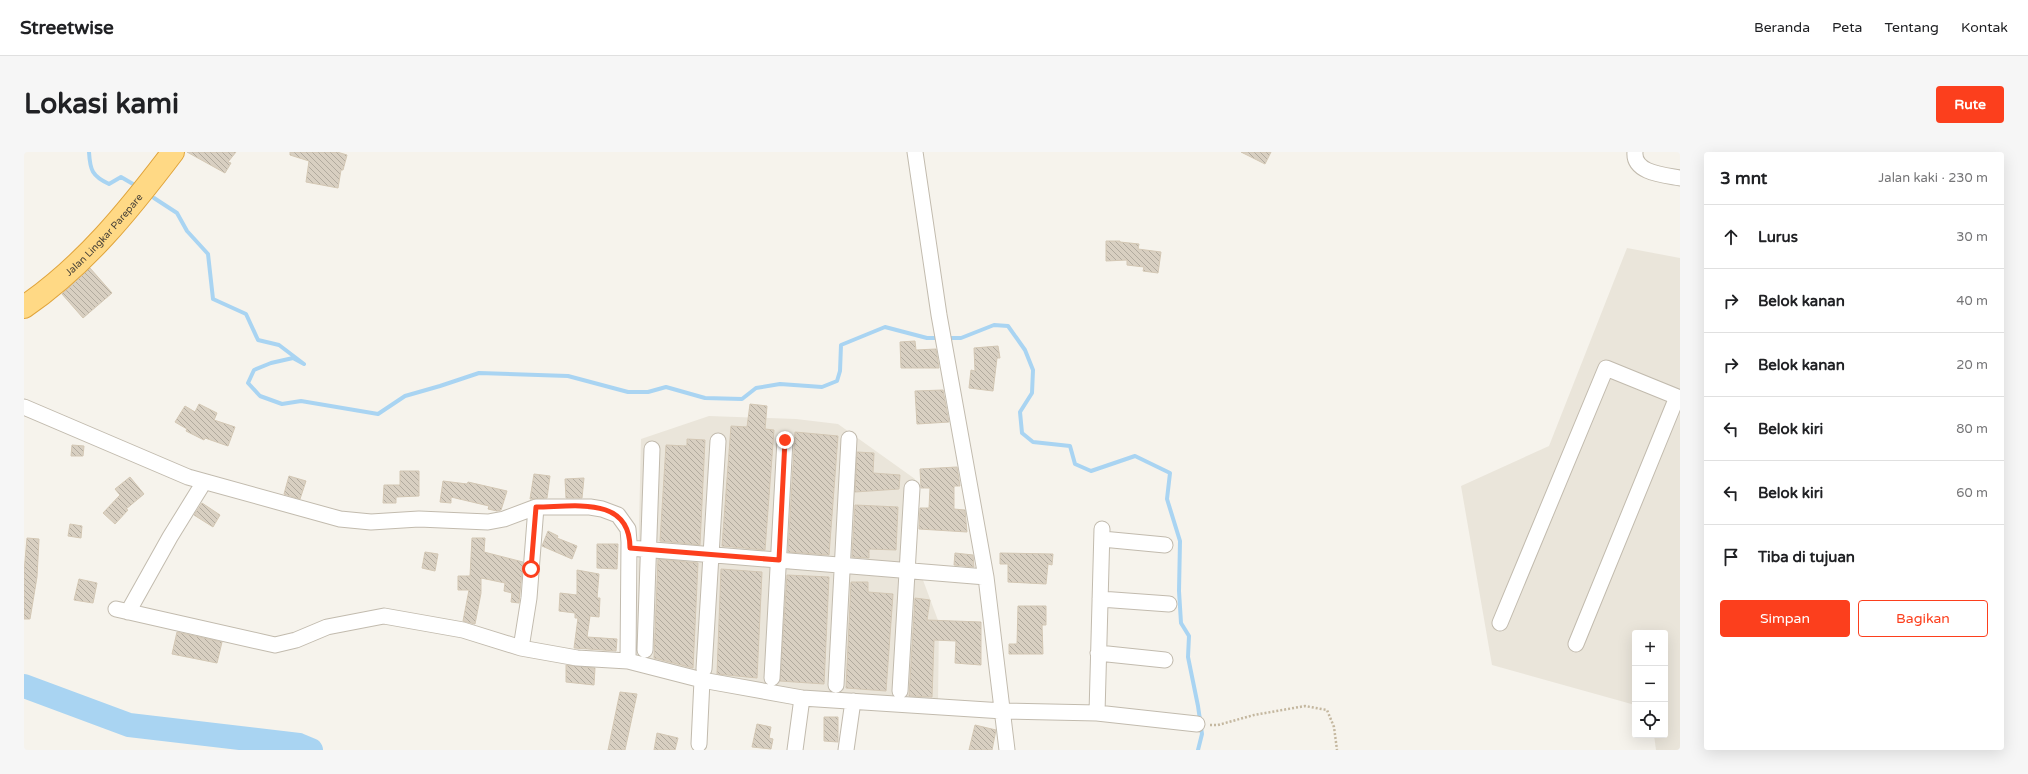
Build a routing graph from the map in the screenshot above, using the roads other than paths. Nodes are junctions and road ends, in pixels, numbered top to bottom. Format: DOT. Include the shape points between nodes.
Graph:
graph roads {
  1 [pos="172,152"];
  2 [pos="915,152"];
  3 [pos="1635,152"];
  4 [pos="1680,178"];
  5 [pos="24,307"];
  6 [pos="1678,397"];
  7 [pos="24,407"];
  8 [pos="849,438"];
  9 [pos="785,440"];
  10 [pos="718,441"];
  11 [pos="652,449"];
  12 [pos="204,482"];
  13 [pos="912,488"];
  14 [pos="536,507"];
  15 [pos="1165,545"];
  16 [pos="630,548"];
  17 [pos="649,549"];
  18 [pos="711,554"];
  19 [pos="779,560"];
  20 [pos="842,565"];
  21 [pos="907,570"];
  22 [pos="986,577"];
  23 [pos="1100,599"];
  24 [pos="1168,604"];
  25 [pos="1500,623"];
  26 [pos="1576,644"];
  27 [pos="521,648"];
  28 [pos="645,650"];
  29 [pos="1098,653"];
  30 [pos="1165,660"];
  31 [pos="628,661"];
  32 [pos="703,674"];
  33 [pos="772,678"];
  34 [pos="836,685"];
  35 [pos="900,691"];
  36 [pos="802,698"];
  37 [pos="853,702"];
  38 [pos="1003,711"];
  39 [pos="1097,713"];
  40 [pos="1197,724"];
  41 [pos="699,744"];
  42 [pos="796,750"];
  43 [pos="846,750"];
  44 [pos="1007,750"];
  1 -- 5 [label="highway, Jalan Lingkar Parepare" via="110,231 71,269"];
  2 -- 22 [label="street" via="939,315"];
  3 -- 4 [label="street" via="1637,164 1643,168"];
  6 -- 25 [label="street" via="1606,368"];
  6 -- 26 [label="street"];
  7 -- 12 [label="street" via="102,442"];
  8 -- 20 [label="street"];
  9 -- 19 [label="street"];
  10 -- 18 [label="street"];
  11 -- 17 [label="street"];
  12 -- 14 [label="street" via="340,519 370,522 419,519 488,522"];
  12 -- 27 [label="street" via="122,610 275,645 296,640 327,626 384,616 463,630"];
  13 -- 21 [label="street"];
  14 -- 16 [label="street" via="590,507 614,513 628,529"];
  14 -- 27 [label="street" via="529,598"];
  15 -- 23 [label="street" via="1102,534"];
  16 -- 17 [label="street"];
  16 -- 31 [label="street"];
  17 -- 18 [label="street"];
  17 -- 28 [label="street"];
  18 -- 19 [label="street"];
  18 -- 32 [label="street"];
  19 -- 20 [label="street"];
  19 -- 33 [label="street"];
  20 -- 21 [label="street"];
  20 -- 34 [label="street"];
  21 -- 22 [label="street"];
  21 -- 35 [label="street"];
  22 -- 38 [label="street"];
  23 -- 24 [label="street"];
  23 -- 29 [label="street"];
  27 -- 31 [label="street" via="565,657"];
  29 -- 30 [label="street"];
  29 -- 39 [label="street"];
  31 -- 32 [label="street"];
  32 -- 36 [label="street"];
  32 -- 41 [label="street"];
  36 -- 37 [label="street"];
  36 -- 42 [label="street"];
  37 -- 38 [label="street"];
  37 -- 43 [label="street"];
  38 -- 39 [label="street"];
  38 -- 44 [label="street"];
  39 -- 40 [label="street"];
}
